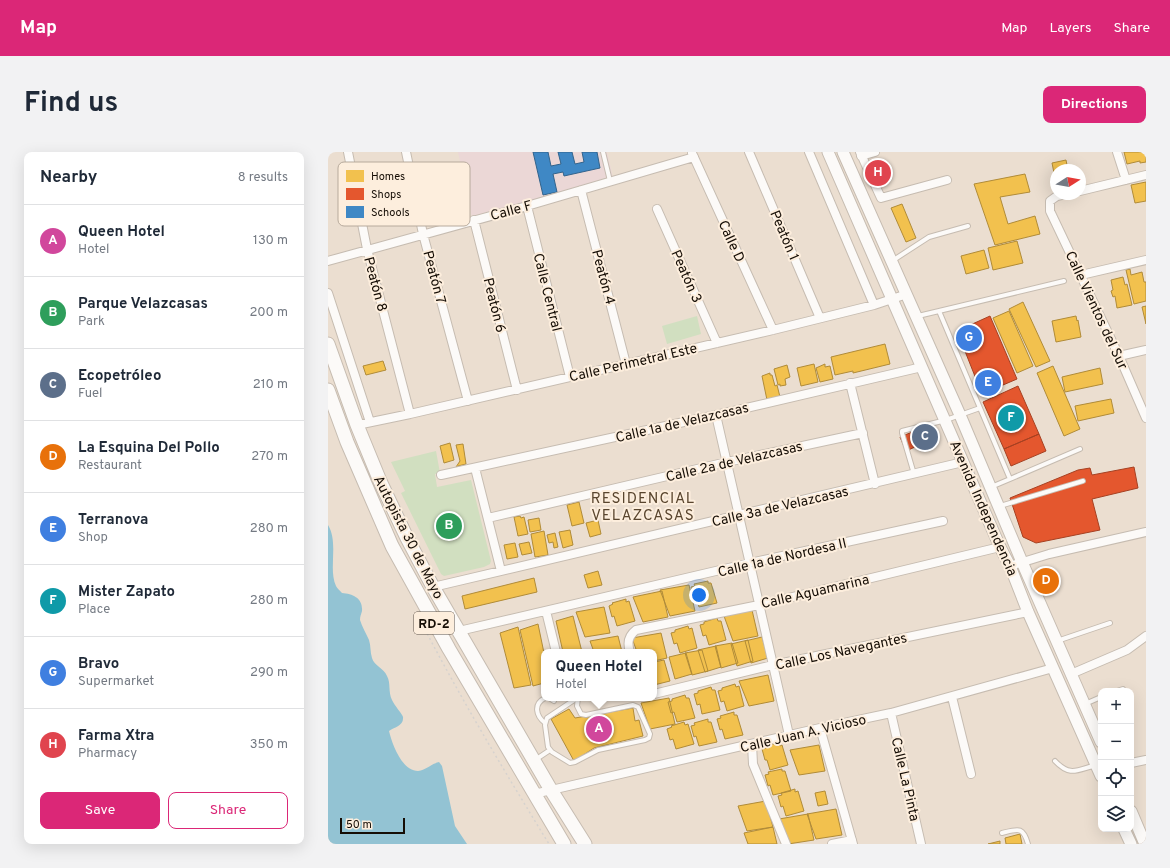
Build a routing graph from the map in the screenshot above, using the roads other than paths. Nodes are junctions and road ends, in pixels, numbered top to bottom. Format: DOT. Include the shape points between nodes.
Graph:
graph roads {
  1 [pos="348,152"];
  2 [pos="406,152"];
  3 [pos="603,152"];
  4 [pos="749,152"];
  5 [pos="809,152"];
  6 [pos="828,152"];
  7 [pos="843,152"];
  8 [pos="875,152"];
  9 [pos="1117,152"];
  10 [pos="693,154"];
  11 [pos="860,154"];
  12 [pos="350,162"];
  13 [pos="408,162"];
  14 [pos="1146,175"];
  15 [pos="948,180"];
  16 [pos="1126,180"];
  17 [pos="610,181"];
  18 [pos="581,190"];
  19 [pos="1086,190"];
  20 [pos="1051,200"];
  21 [pos="527,206"];
  22 [pos="658,209"];
  23 [pos="474,220"];
  24 [pos="470,221"];
  25 [pos="362,226"];
  26 [pos="421,226"];
  27 [pos="452,226"];
  28 [pos="968,226"];
  29 [pos="423,234"];
  30 [pos="367,249"];
  31 [pos="1146,260"];
  32 [pos="328,261"];
  33 [pos="892,261"];
  34 [pos="1081,275"];
  35 [pos="1064,281"];
  36 [pos="328,293"];
  37 [pos="906,294"];
  38 [pos="892,299"];
  39 [pos="874,305"];
  40 [pos="939,311"];
  41 [pos="916,317"];
  42 [pos="820,318"];
  43 [pos="773,330"];
  44 [pos="717,343"];
  45 [pos="328,344"];
  46 [pos="1146,350"];
  47 [pos="1118,356"];
  48 [pos="626,364"];
  49 [pos="922,367"];
  50 [pos="570,377"];
  51 [pos="850,384"];
  52 [pos="328,390"];
  53 [pos="517,390"];
  54 [pos="468,401"];
  55 [pos="980,408"];
  56 [pos="410,414"];
  57 [pos="716,415"];
  58 [pos="960,415"];
  59 [pos="1146,418"];
  60 [pos="946,420"];
  61 [pos="363,424"];
  62 [pos="862,433"];
  63 [pos="1080,449"];
  64 [pos="727,462"];
  65 [pos="963,462"];
  66 [pos="475,468"];
  67 [pos="914,474"];
  68 [pos="441,475"];
  69 [pos="1010,479"];
  70 [pos="1083,480"];
  71 [pos="875,484"];
  72 [pos="990,488"];
  73 [pos="999,506"];
  74 [pos="739,515"];
  75 [pos="488,518"];
  76 [pos="943,521"];
  77 [pos="1146,532"];
  78 [pos="1000,547"];
  79 [pos="1022,562"];
  80 [pos="750,563"];
  81 [pos="1010,566"];
  82 [pos="501,571"];
  83 [pos="433,587"];
  84 [pos="759,605"];
  85 [pos="546,610"];
  86 [pos="1028,612"];
  87 [pos="1110,623"];
  88 [pos="459,631"];
  89 [pos="1146,639"];
  90 [pos="1057,641"];
  91 [pos="555,649"];
  92 [pos="630,649"];
  93 [pos="773,665"];
  94 [pos="1053,668"];
  95 [pos="1071,674"];
  96 [pos="657,693"];
  97 [pos="952,696"];
  98 [pos="1098,698"];
  99 [pos="541,701"];
  100 [pos="572,701"];
  101 [pos="577,701"];
  102 [pos="1084,704"];
  103 [pos="891,713"];
  104 [pos="545,723"];
  105 [pos="820,728"];
  106 [pos="789,735"];
  107 [pos="1098,735"];
  108 [pos="752,744"];
  109 [pos="550,750"];
  110 [pos="534,760"];
  111 [pos="1146,760"];
  112 [pos="1055,761"];
  113 [pos="1134,763"];
  114 [pos="1098,768"];
  115 [pos="1098,772"];
  116 [pos="970,774"];
  117 [pos="551,790"];
  118 [pos="534,794"];
  119 [pos="1134,817"];
  120 [pos="1125,832"];
  121 [pos="1002,833"];
  122 [pos="1145,841"];
  123 [pos="852,842"];
  124 [pos="564,844"];
  125 [pos="585,844"];
  126 [pos="786,844"];
  127 [pos="832,844"];
  128 [pos="921,844"];
  129 [pos="1028,844"];
  130 [pos="1131,844"];
  1 -- 12 [label="street, Peatón 8"];
  2 -- 13 [label="street, Peatón 7"];
  3 -- 17 [label="lane"];
  4 -- 42 [label="street, Peatón 1"];
  5 -- 39 [label="street"];
  6 -- 38 [label="main road, Avenida Independencia"];
  7 -- 33 [label="main road, Avenida Independencia"];
  8 -- 11 [label="street"];
  9 -- 16 [label="street"];
  10 -- 17 [label="street, Calle F"];
  10 -- 43 [label="street, Calle D"];
  11 -- 15 [label="street" via="880,198"];
  14 -- 16 [label="street"];
  16 -- 19 [label="street"];
  17 -- 18 [label="street, Calle F"];
  18 -- 21 [label="street, Calle F"];
  18 -- 48 [label="street, Peatón 4"];
  20 -- 34 [label="street, Calle Vientos del Sur" via="1050,211"];
  21 -- 23 [label="street, Calle F"];
  21 -- 50 [label="street, Calle Central"];
  22 -- 44 [label="street, Peatón 3"];
  23 -- 24 [label="street, Calle F"];
  23 -- 53 [label="street, Peatón 6"];
  25 -- 30 [label="street, Peatón 8"];
  26 -- 29 [label="street, Peatón 7"];
  27 -- 29 [label="street, Calle F"];
  28 -- 33 [label="lane" via="929,237"];
  29 -- 30 [label="street, Calle F"];
  29 -- 54 [label="street, Peatón 7"];
  30 -- 32 [label="street, Calle F"];
  30 -- 56 [label="street, Peatón 8"];
  31 -- 34 [label="street"];
  33 -- 37 [label="main road, Avenida Independencia"];
  34 -- 47 [label="street, Calle Vientos del Sur"];
  35 -- 40 [label="lane"];
  36 -- 61 [label="street"];
  37 -- 38 [label="street, Calle Perimetral Este"];
  37 -- 41 [label="main road, Avenida Independencia"];
  38 -- 39 [label="street, Calle Perimetral Este"];
  38 -- 49 [label="main road, Avenida Independencia"];
  39 -- 42 [label="street, Calle Perimetral Este"];
  40 -- 41 [label="lane"];
  40 -- 55 [label="lane"];
  41 -- 58 [label="main road, Avenida Independencia"];
  42 -- 43 [label="street, Calle Perimetral Este"];
  43 -- 44 [label="street, Calle Perimetral Este"];
  44 -- 48 [label="street, Calle Perimetral Este"];
  45 -- 61 [label="highway, Autopista 30 de Mayo / RD-2"];
  46 -- 47 [label="street"];
  47 -- 59 [label="street, Calle Vientos del Sur"];
  48 -- 50 [label="street, Calle Perimetral Este"];
  49 -- 51 [label="street, Calle 1a de Velazcasas"];
  49 -- 60 [label="main road, Avenida Independencia"];
  50 -- 53 [label="street, Calle Perimetral Este"];
  51 -- 57 [label="street, Calle 1a de Velazcasas"];
  51 -- 62 [label="street"];
  52 -- 118 [label="highway, Autopista 30 de Mayo / RD-2" via="347,442 392,546 448,649"];
  53 -- 54 [label="street, Calle Perimetral Este"];
  54 -- 56 [label="street, Calle Perimetral Este"];
  55 -- 58 [label="lane"];
  55 -- 69 [label="lane"];
  56 -- 61 [label="street, Calle Perimetral Este"];
  57 -- 64 [label="street"];
  57 -- 66 [label="street, Calle 1a de Velazcasas"];
  58 -- 60 [label="lane"];
  58 -- 72 [label="main road, Avenida Independencia"];
  60 -- 65 [label="main road, Avenida Independencia"];
  60 -- 67 [label="lane" via="902,431"];
  61 -- 83 [label="highway, Autopista 30 de Mayo / RD-2" via="380,481"];
  62 -- 64 [label="street, Calle 2a de Velazcasas"];
  62 -- 71 [label="street"];
  63 -- 69 [label="lane"];
  64 -- 74 [label="street"];
  64 -- 75 [label="street, Calle 2a de Velazcasas"];
  65 -- 67 [label="street, Calle 3a de Velazcasas"];
  65 -- 78 [label="main road, Avenida Independencia"];
  66 -- 68 [label="street, Calle 1a de Velazcasas"];
  66 -- 75 [label="street"];
  67 -- 71 [label="street, Calle 3a de Velazcasas"];
  69 -- 72 [label="lane"];
  70 -- 73 [label="lane"];
  71 -- 74 [label="street, Calle 3a de Velazcasas"];
  72 -- 73 [label="main road, Avenida Independencia"];
  73 -- 79 [label="main road, Avenida Independencia"];
  74 -- 80 [label="street"];
  74 -- 82 [label="street, Calle 3a de Velazcasas"];
  75 -- 82 [label="street"];
  76 -- 80 [label="street, Calle 1a de Nordesa II"];
  77 -- 79 [label="street"];
  78 -- 81 [label="main road, Avenida Independencia"];
  78 -- 84 [label="street, Calle Aguamarina"];
  79 -- 81 [label="street"];
  79 -- 90 [label="main road, Avenida Independencia"];
  80 -- 84 [label="street"];
  80 -- 85 [label="street, Calle 1a de Nordesa II"];
  81 -- 86 [label="main road, Avenida Independencia"];
  82 -- 83 [label="street, Calle 3a de Velazcasas"];
  83 -- 88 [label="highway, Autopista 30 de Mayo / RD-2"];
  84 -- 92 [label="street, Calle Aguamarina" via="636,630 628,640"];
  84 -- 93 [label="street"];
  85 -- 88 [label="street, Calle 1a de Nordesa II"];
  85 -- 91 [label="street"];
  86 -- 93 [label="street, Calle Los Navegantes"];
  86 -- 94 [label="main road, Avenida Independencia"];
  87 -- 90 [label="lane"];
  88 -- 110 [label="highway, Autopista 30 de Mayo / RD-2"];
  89 -- 95 [label="street"];
  90 -- 95 [label="main road, Avenida Independencia"];
  93 -- 96 [label="street, Calle Los Navegantes"];
  93 -- 106 [label="street"];
  94 -- 97 [label="street, Calle Juan A. Vicioso"];
  94 -- 114 [label="main road, Avenida Independencia"];
  95 -- 102 [label="main road, Avenida Independencia"];
  97 -- 103 [label="street, Calle Juan A. Vicioso"];
  97 -- 116 [label="street"];
  98 -- 102 [label="lane"];
  99 -- 104 [label="lane" via="536,709"];
  100 -- 104 [label="lane" via="547,718"];
  101 -- 109 [label="lane" via="576,706 581,714 586,715 633,705 638,707 650,734 649,738 598,750 570,763"];
  102 -- 107 [label="main road, Avenida Independencia"];
  103 -- 105 [label="street, Calle Juan A. Vicioso"];
  103 -- 128 [label="street, Calle La Pinta"];
  104 -- 109 [label="lane"];
  105 -- 106 [label="street, Calle Juan A. Vicioso"];
  105 -- 123 [label="street"];
  106 -- 108 [label="street, Calle Juan A. Vicioso"];
  108 -- 117 [label="street, Calle Juan A. Vicioso"];
  108 -- 126 [label="street" via="752,764"];
  109 -- 110 [label="lane"];
  110 -- 117 [label="highway, Autopista 30 de Mayo / RD-2"];
  111 -- 113 [label="street"];
  112 -- 115 [label="lane" via="1070,772"];
  117 -- 118 [label="street, Calle Juan A. Vicioso"];
  117 -- 125 [label="highway, Autopista 30 de Mayo / RD-2"];
  118 -- 124 [label="highway, Autopista 30 de Mayo / RD-2"];
  119 -- 122 [label="main road"];
  120 -- 130 [label="main road"];
  121 -- 129 [label="lane" via="1018,829 1023,831"];
  123 -- 127 [label="street"];
}
